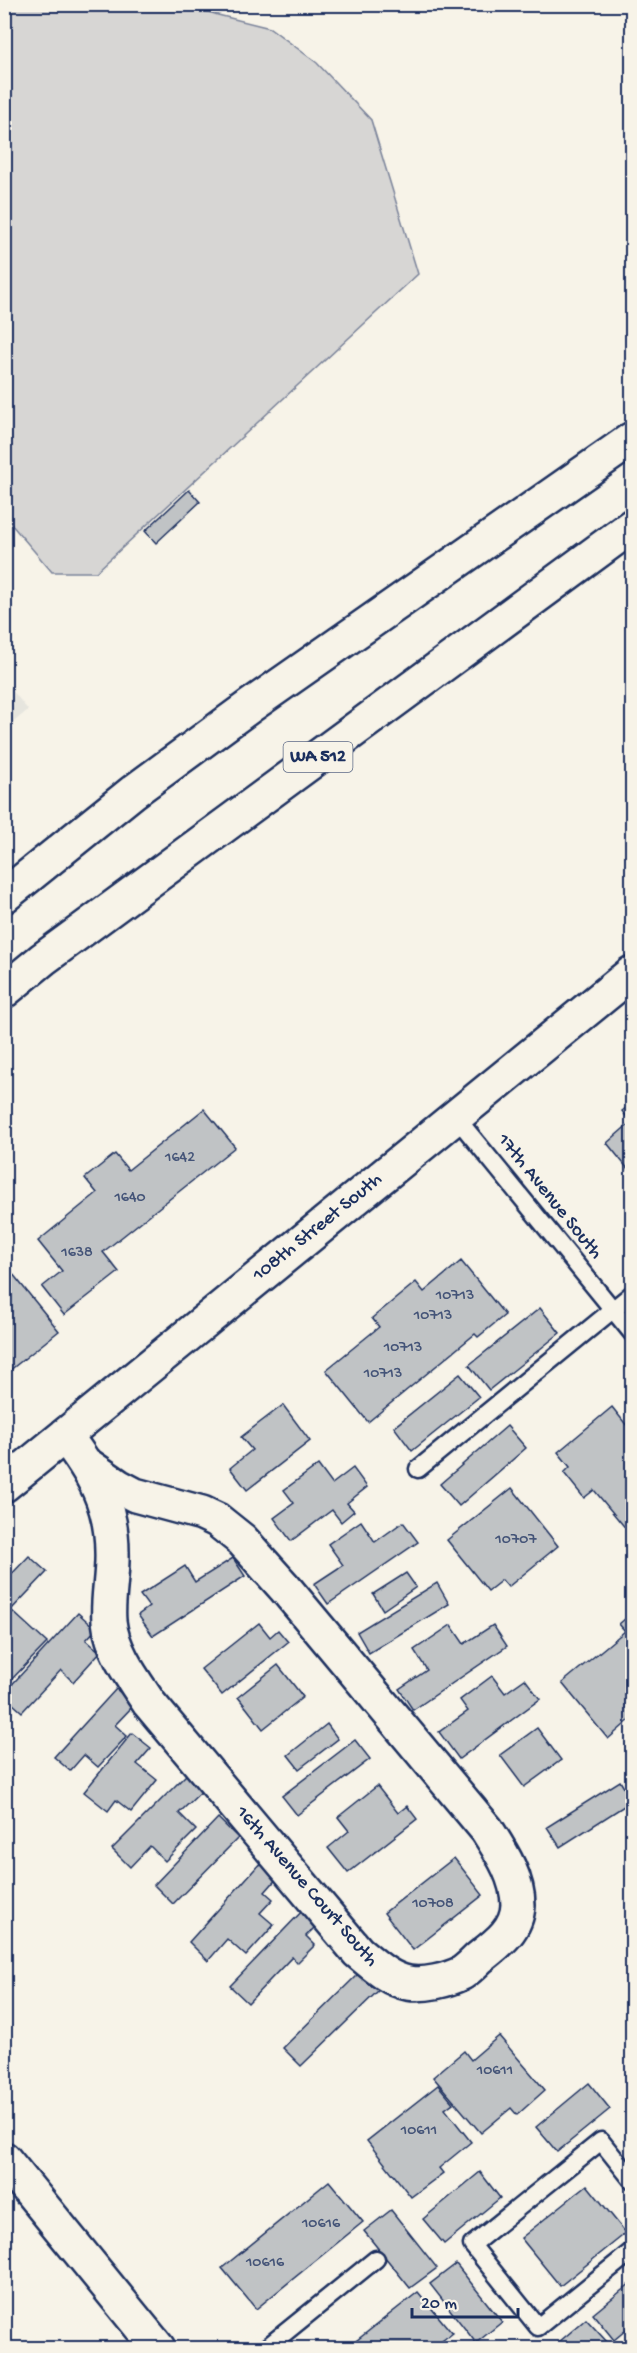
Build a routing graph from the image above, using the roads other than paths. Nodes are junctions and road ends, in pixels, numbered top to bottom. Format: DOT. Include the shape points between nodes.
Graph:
graph roads {
  1 [pos="633,439"];
  2 [pos="633,526"];
  3 [pos="4,896"];
  4 [pos="633,973"];
  5 [pos="4,991"];
  6 [pos="455,1116"];
  7 [pos="633,1294"];
  8 [pos="613,1310"];
  9 [pos="633,1333"];
  10 [pos="65,1436"];
  11 [pos="88,1466"];
  12 [pos="418,1468"];
  13 [pos="4,1485"];
  14 [pos="4,2159"];
  15 [pos="633,2180"];
  16 [pos="633,2252"];
  17 [pos="376,2259"];
  18 [pos="158,2349"];
  19 [pos="266,2349"];
  1 -- 3 [label="main road" via="250,706 133,792"];
  2 -- 5 [label="main road, WA 512"];
  4 -- 6 [label="main road, 108th Street South"];
  6 -- 8 [label="lane, 17th Avenue South"];
  6 -- 10 [label="main road, 108th Street South"];
  7 -- 8 [label="lane"];
  8 -- 9 [label="lane, 17th Avenue South"];
  8 -- 12 [label="lane"];
  10 -- 11 [label="main road, 16th Avenue Court South"];
  10 -- 13 [label="main road, 108th Street South"];
  11 -- 11 [label="main road, 16th Avenue Court South" via="110,1522 110,1622 117,1647 149,1703 358,1952 382,1973 409,1983 431,1983 461,1973 504,1938 518,1906 516,1884 487,1830 242,1539 217,1520 135,1495"];
  14 -- 18 [label="main road"];
  15 -- 16 [label="lane" via="601,2141 472,2245 538,2327"];
  17 -- 19 [label="lane"];
}
